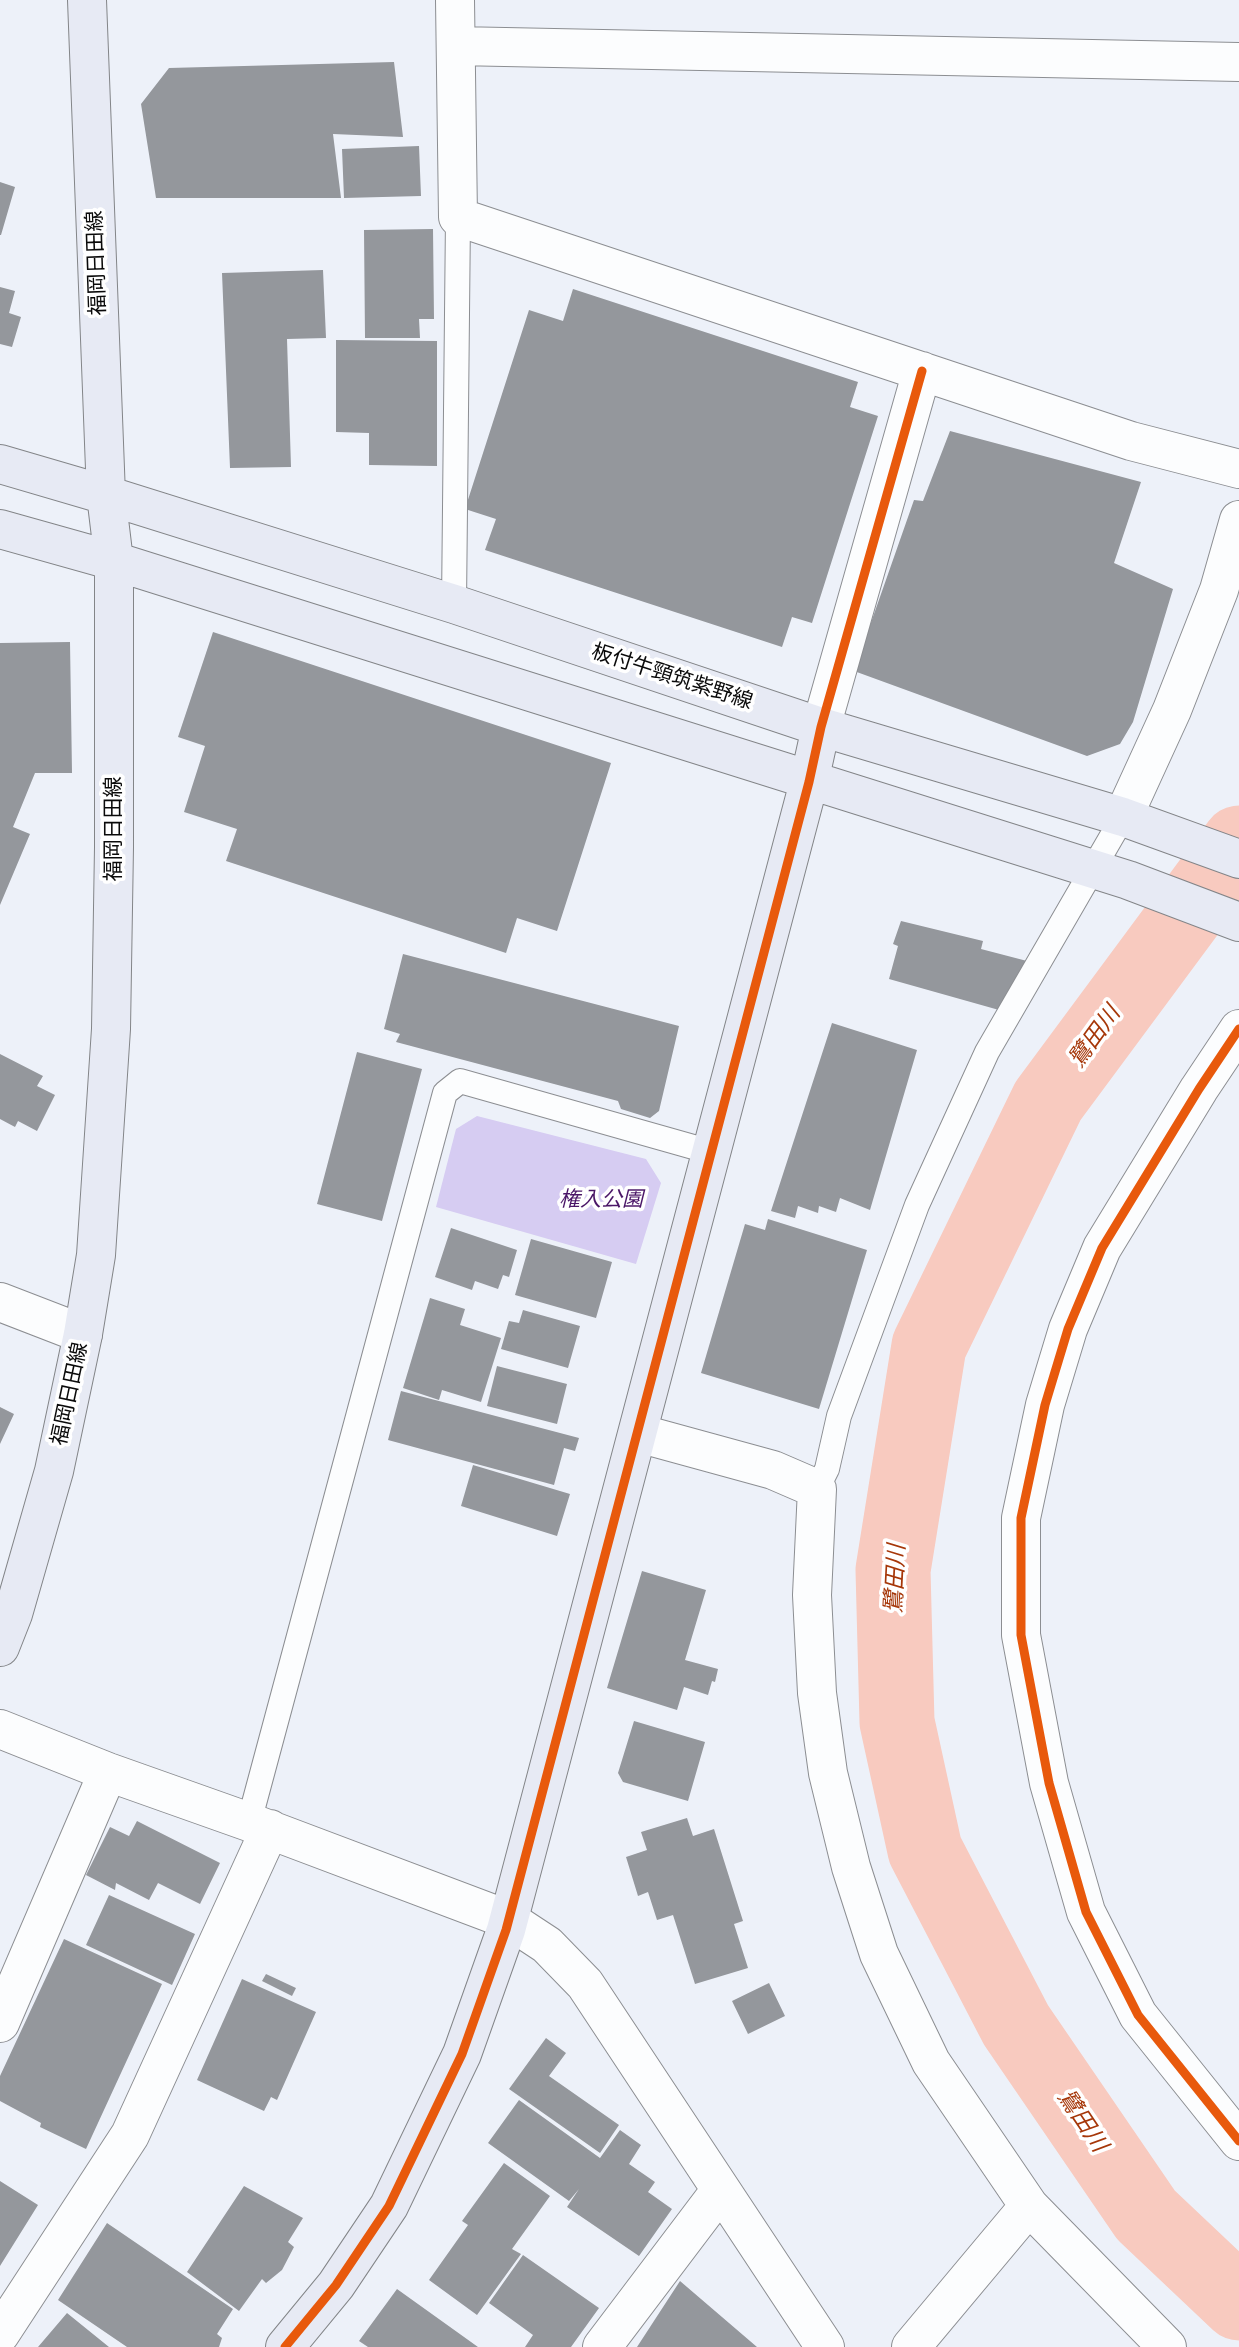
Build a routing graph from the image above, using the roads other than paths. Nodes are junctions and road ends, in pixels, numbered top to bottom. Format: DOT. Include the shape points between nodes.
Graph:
graph roads {
  1 [pos="87,0"];
  2 [pos="455,0"];
  3 [pos="456,46"];
  4 [pos="1239,62"];
  5 [pos="458,216"];
  6 [pos="922,371"];
  7 [pos="0,464"];
  8 [pos="1239,470"];
  9 [pos="106,495"];
  10 [pos="1239,520"];
  11 [pos="0,529"];
  12 [pos="114,561"];
  13 [pos="454,604"];
  14 [pos="821,727"];
  15 [pos="809,782"];
  16 [pos="1123,817"];
  17 [pos="1239,859"];
  18 [pos="1111,875"];
  19 [pos="1239,922"];
  20 [pos="1239,1029"];
  21 [pos="711,1152"];
  22 [pos="0,1302"];
  23 [pos="83,1335"];
  24 [pos="638,1433"];
  25 [pos="817,1489"];
  26 [pos="0,1647"];
  27 [pos="0,1729"];
  28 [pos="108,1772"];
  29 [pos="259,1826"];
  30 [pos="509,1920"];
  31 [pos="0,2023"];
  32 [pos="1239,2141"];
  33 [pos="720,2191"];
  34 [pos="1029,2206"];
  35 [pos="0,2334"];
  36 [pos="285,2347"];
  37 [pos="602,2347"];
  38 [pos="825,2347"];
  39 [pos="911,2347"];
  40 [pos="1167,2347"];
  1 -- 9 [label="main road, 福岡日田線"];
  2 -- 3 [label="street"];
  3 -- 4 [label="street"];
  3 -- 5 [label="street"];
  5 -- 6 [label="street"];
  5 -- 13 [label="lane"];
  6 -- 8 [label="street" via="1131,441"];
  6 -- 14 [label="street"];
  7 -- 9 [label="main road, 板付牛頸筑紫野線"];
  9 -- 12 [label="main road, 福岡日田線"];
  9 -- 13 [label="main road, 板付牛頸筑紫野線"];
  10 -- 16 [label="street" via="1219,590"];
  11 -- 12 [label="main road"];
  12 -- 15 [label="main road"];
  12 -- 23 [label="main road, 福岡日田線" via="111,1028 96,1255"];
  13 -- 14 [label="main road, 板付牛頸筑紫野線"];
  14 -- 15 [label="main road"];
  14 -- 16 [label="main road, 板付牛頸筑紫野線"];
  15 -- 18 [label="main road"];
  15 -- 21 [label="main road"];
  16 -- 17 [label="main road, 板付牛頸筑紫野線"];
  16 -- 18 [label="lane"];
  18 -- 19 [label="main road"];
  18 -- 25 [label="lane" via="987,1052 917,1205"];
  20 -- 32 [label="street" via="1102,1248 1068,1329 1045,1405 1021,1518 1021,1635 1049,1783 1086,1912 1138,2015"];
  21 -- 24 [label="main road"];
  21 -- 29 [label="lane" via="460,1081 444,1093"];
  22 -- 23 [label="street"];
  23 -- 26 [label="main road, 福岡日田線" via="54,1471"];
  24 -- 25 [label="street" via="774,1470"];
  24 -- 30 [label="main road"];
  25 -- 34 [label="street" via="812,1595 817,1693 828,1773 851,1867 879,1954 931,2062"];
  27 -- 28 [label="street"];
  28 -- 29 [label="street"];
  28 -- 31 [label="street"];
  29 -- 30 [label="street"];
  29 -- 35 [label="street" via="130,2135"];
  30 -- 33 [label="street" via="547,1945 585,1983"];
  30 -- 36 [label="main road" via="462,2054 389,2206 336,2285"];
  33 -- 37 [label="street"];
  33 -- 38 [label="street"];
  34 -- 39 [label="street"];
  34 -- 40 [label="street"];
}
